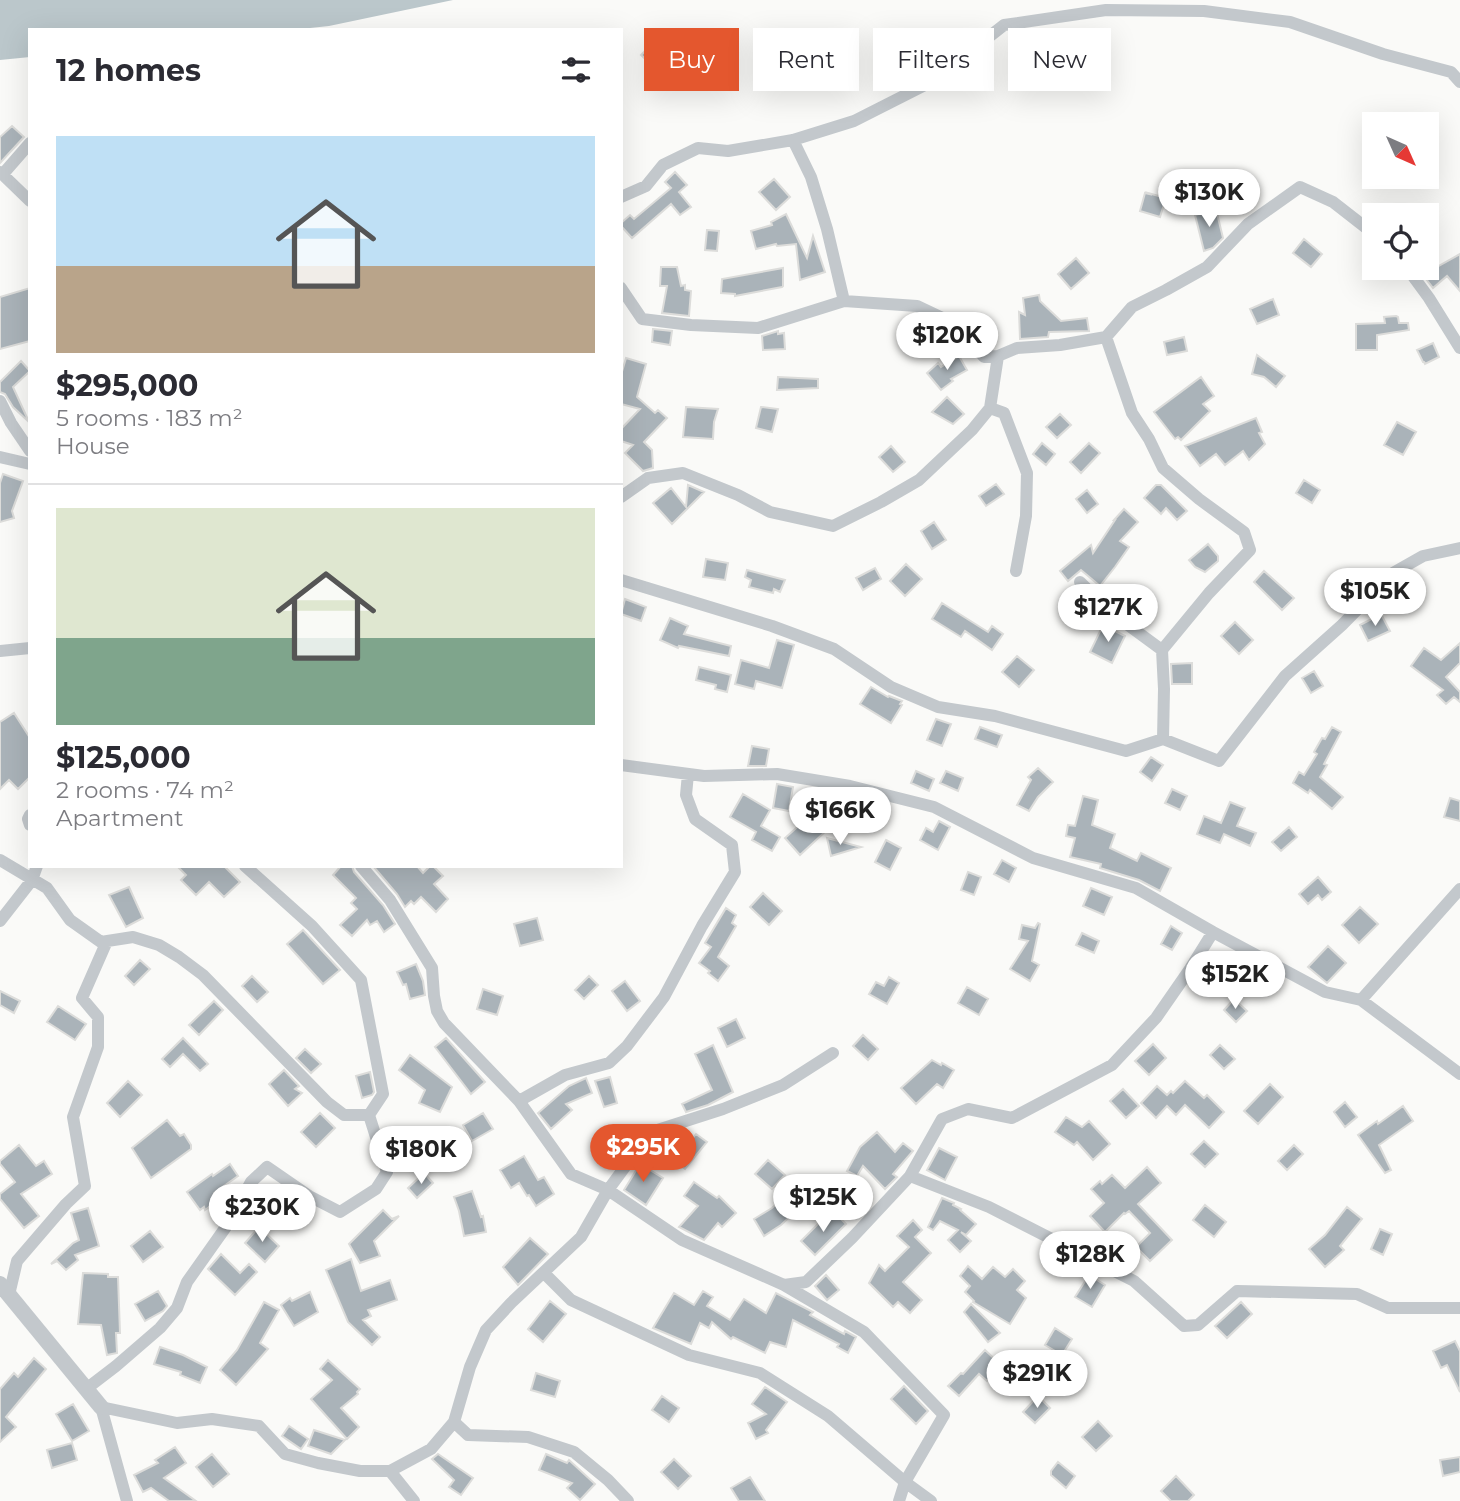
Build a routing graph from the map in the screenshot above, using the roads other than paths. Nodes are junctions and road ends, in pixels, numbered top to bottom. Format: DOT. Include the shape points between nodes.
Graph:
graph roads {
  1 [pos="1460,82"];
  2 [pos="793,140"];
  3 [pos="28,145"];
  4 [pos="1,173"];
  5 [pos="623,196"];
  6 [pos="28,199"];
  7 [pos="1362,225"];
  8 [pos="1416,280"];
  9 [pos="623,291"];
  10 [pos="844,301"];
  11 [pos="1106,337"];
  12 [pos="1460,348"];
  13 [pos="998,356"];
  14 [pos="0,401"];
  15 [pos="990,408"];
  16 [pos="28,448"];
  17 [pos="0,457"];
  18 [pos="28,464"];
  19 [pos="623,496"];
  20 [pos="1460,548"];
  21 [pos="1016,571"];
  22 [pos="623,581"];
  23 [pos="1080,582"];
  24 [pos="28,648"];
  25 [pos="1162,649"];
  26 [pos="0,651"];
  27 [pos="1163,739"];
  28 [pos="623,765"];
  29 [pos="688,774"];
  30 [pos="0,860"];
  31 [pos="36,868"];
  32 [pos="247,868"];
  33 [pos="363,868"];
  34 [pos="32,880"];
  35 [pos="1460,889"];
  36 [pos="0,921"];
  37 [pos="1213,932"];
  38 [pos="107,941"];
  39 [pos="1361,1000"];
  40 [pos="833,1053"];
  41 [pos="1460,1074"];
  42 [pos="519,1101"];
  43 [pos="369,1115"];
  44 [pos="910,1176"];
  45 [pos="608,1190"];
  46 [pos="544,1273"];
  47 [pos="784,1285"];
  48 [pos="5,1289"];
  49 [pos="1460,1308"];
  50 [pos="86,1389"];
  51 [pos="101,1407"];
  52 [pos="454,1422"];
  53 [pos="390,1471"];
  54 [pos="905,1482"];
  55 [pos="127,1501"];
  56 [pos="414,1501"];
  57 [pos="628,1501"];
  58 [pos="899,1501"];
  59 [pos="931,1501"];
  1 -- 2 [label="street" via="1451,72 1290,22 1205,11 1106,10 1004,25 933,81 854,121"];
  2 -- 5 [label="street" via="727,151 698,148 663,165 646,186"];
  2 -- 10 [label="street" via="811,177"];
  3 -- 4 [label="street"];
  4 -- 6 [label="street"];
  7 -- 11 [label="street" via="1333,202 1300,187 1248,224 1207,267 1132,307"];
  8 -- 12 [label="street"];
  9 -- 10 [label="street" via="642,319 691,325 758,328"];
  10 -- 13 [label="street" via="917,306 957,325 984,358"];
  11 -- 13 [label="street" via="1017,348"];
  11 -- 25 [label="street" via="1132,413 1163,468 1244,532 1250,550"];
  13 -- 15 [label="street"];
  14 -- 16 [label="street"];
  15 -- 19 [label="street" via="919,480 833,526 770,512 684,473 648,478"];
  15 -- 21 [label="street" via="1004,413 1027,473 1026,516"];
  17 -- 18 [label="street"];
  20 -- 27 [label="street" via="1423,555 1393,573 1285,676 1219,761"];
  22 -- 27 [label="street" via="834,649 891,687 938,707 995,716 1126,751"];
  23 -- 25 [label="street" via="1113,614"];
  24 -- 26 [label="street"];
  25 -- 27 [label="street"];
  28 -- 29 [label="street"];
  29 -- 37 [label="street" via="777,774 934,807 1033,858 1136,887"];
  29 -- 42 [label="street" via="686,795 695,819 732,845 735,872 664,997 627,1046 609,1063 565,1075"];
  30 -- 34 [label="street"];
  31 -- 34 [label="street"];
  32 -- 43 [label="street" via="312,926 361,980 383,1094"];
  33 -- 42 [label="street" via="390,900 432,968 433,996 444,1023"];
  34 -- 36 [label="street"];
  34 -- 38 [label="street" via="47,888 70,920 101,942"];
  35 -- 39 [label="street"];
  37 -- 39 [label="street" via="1325,992"];
  37 -- 44 [label="street" via="1156,1018 1112,1066 1012,1118 968,1109 942,1119"];
  38 -- 43 [label="street" via="133,937 179,957 203,975 327,1102 344,1115"];
  38 -- 48 [label="street" via="82,998 98,1017 98,1047 73,1117 85,1185 17,1261"];
  39 -- 41 [label="street"];
  40 -- 45 [label="street" via="783,1085 642,1135"];
  42 -- 45 [label="street" via="572,1174"];
  43 -- 50 [label="street" via="387,1172 376,1189 340,1212 267,1167 251,1182 187,1282 177,1308 160,1328"];
  44 -- 47 [label="street" via="806,1282"];
  44 -- 49 [label="street" via="989,1207 1134,1281 1184,1326 1198,1325 1237,1291 1357,1294 1388,1308"];
  45 -- 46 [label="street" via="581,1237"];
  45 -- 47 [label="street" via="682,1240"];
  46 -- 52 [label="street" via="486,1330"];
  46 -- 54 [label="street" via="571,1300 689,1355 761,1373 828,1416"];
  47 -- 54 [label="street" via="864,1332 944,1415"];
  48 -- 50 [label="street"];
  50 -- 51 [label="street"];
  51 -- 53 [label="street" via="177,1423 212,1419 258,1426 285,1454 360,1471"];
  51 -- 55 [label="street"];
  52 -- 53 [label="street" via="431,1449"];
  52 -- 57 [label="street" via="468,1435 528,1437 574,1452"];
  53 -- 56 [label="street"];
  54 -- 58 [label="street"];
  54 -- 59 [label="street"];
}
